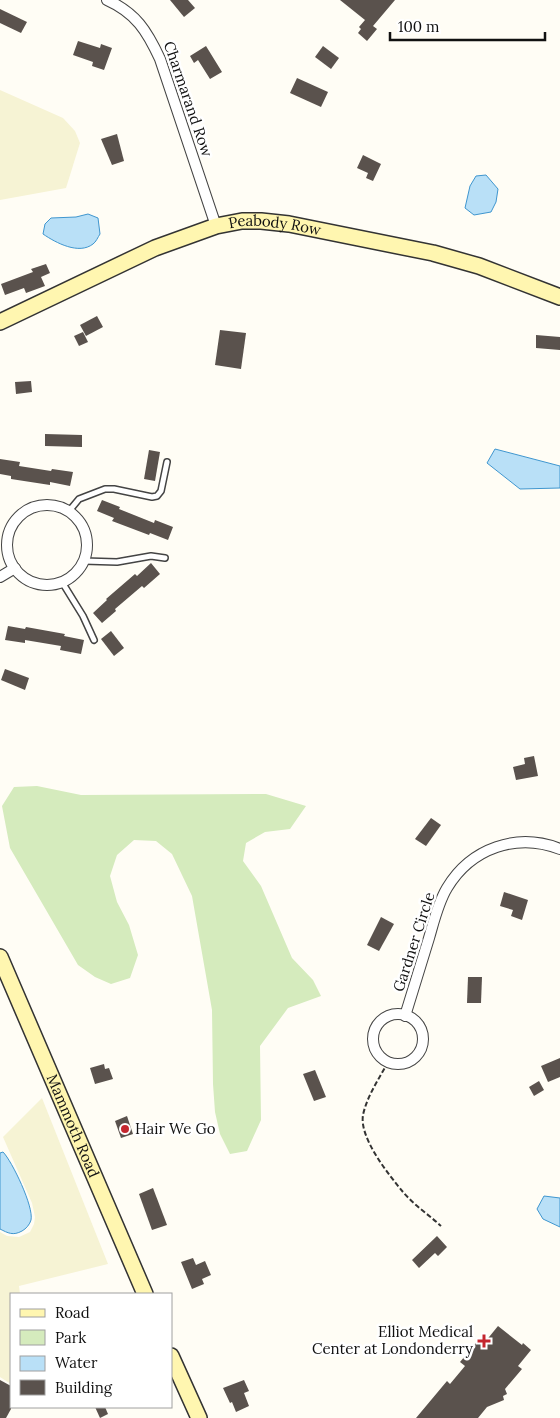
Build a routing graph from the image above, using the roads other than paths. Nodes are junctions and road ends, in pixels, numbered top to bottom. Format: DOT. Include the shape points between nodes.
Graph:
graph roads {
  1 [pos="107,0"];
  2 [pos="216,226"];
  3 [pos="560,297"];
  4 [pos="0,322"];
  5 [pos="167,462"];
  6 [pos="69,512"];
  7 [pos="165,558"];
  8 [pos="84,561"];
  9 [pos="14,568"];
  10 [pos="0,577"];
  11 [pos="62,582"];
  12 [pos="94,640"];
  13 [pos="560,849"];
  14 [pos="0,957"];
  15 [pos="405,1016"];
  16 [pos="144,1293"];
  17 [pos="172,1358"];
  18 [pos="199,1418"];
  1 -- 2 [label="street, Charmarand Row" via="126,10 151,39"];
  2 -- 3 [label="street, Peabody Row" via="242,221 289,224 433,253 480,266"];
  2 -- 4 [label="street, Peabody Row" via="155,248"];
  5 -- 6 [label="lane" via="157,496 105,489 79,499"];
  6 -- 8 [label="street" via="86,534"];
  6 -- 9 [label="street" via="44,505 30,509 18,518 8,539 8,554"];
  7 -- 8 [label="lane" via="151,556 117,562"];
  8 -- 11 [label="street" via="78,572"];
  9 -- 10 [label="street"];
  9 -- 11 [label="street" via="33,582 49,585"];
  11 -- 12 [label="lane"];
  13 -- 15 [label="street, Gardner Circle" via="533,841 513,842 485,851 462,869 440,902"];
  14 -- 16 [label="street, Mammoth Road"];
  15 -- 15 [label="street, Gardner Circle" via="418,1025 421,1048 417,1055 404,1063 388,1062 376,1051 373,1035 376,1027 389,1016"];
  17 -- 18 [label="street"];
}
